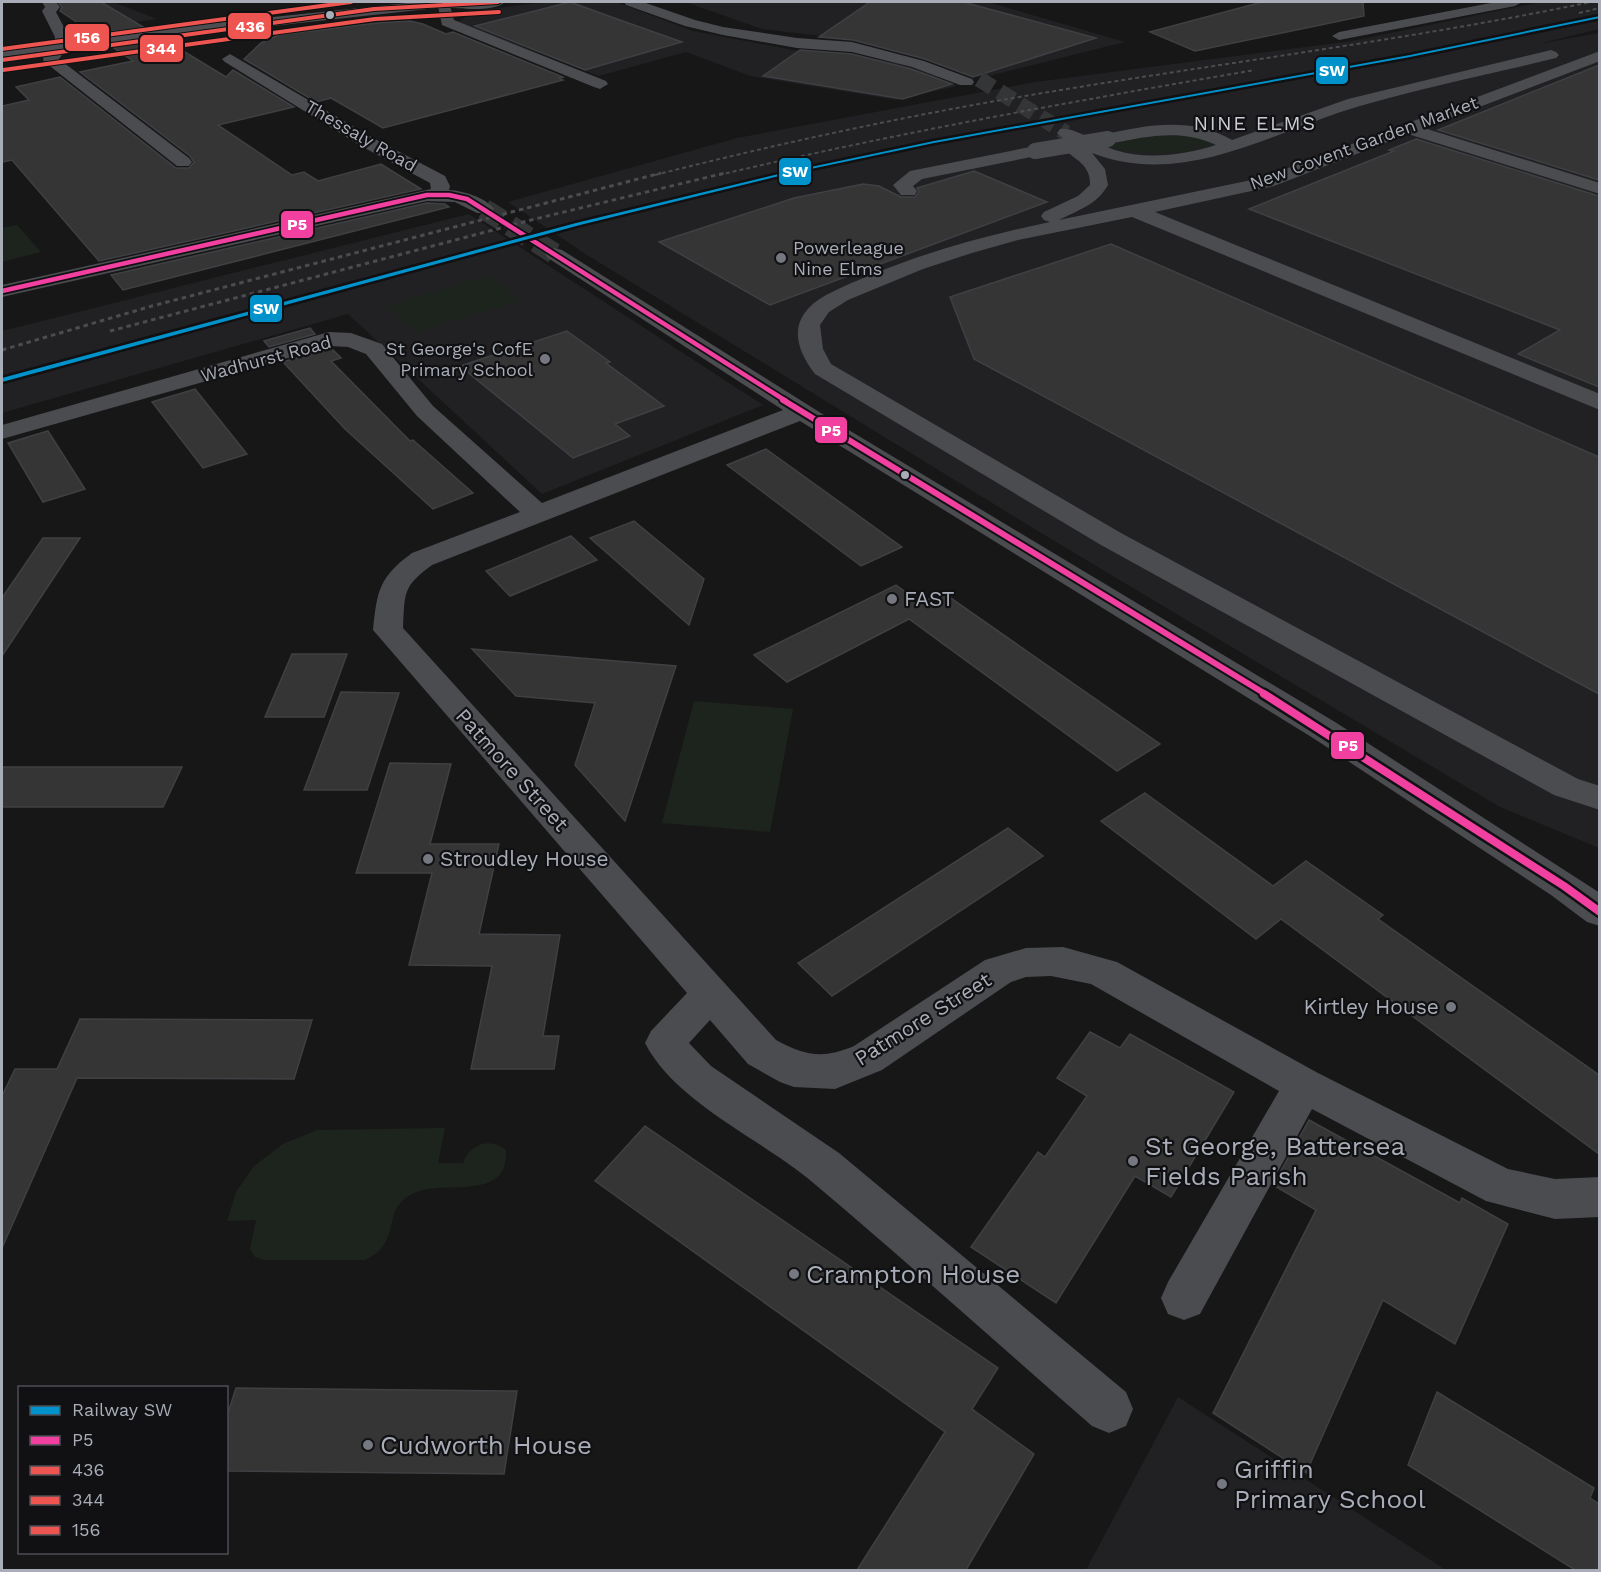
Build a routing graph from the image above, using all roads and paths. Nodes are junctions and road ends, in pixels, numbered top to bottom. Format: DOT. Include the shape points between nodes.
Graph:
graph roads {
  1 [pos="50,2"];
  2 [pos="498,2"];
  3 [pos="631,2"];
  4 [pos="662,2"];
  5 [pos="1515,2"];
  6 [pos="448,3"];
  7 [pos="371,5"];
  8 [pos="872,34"];
  9 [pos="1339,36"];
  10 [pos="847,40"];
  11 [pos="1599,43"];
  12 [pos="57,49"];
  13 [pos="2,53"];
  14 [pos="1599,55"];
  15 [pos="230,59"];
  16 [pos="2,60"];
  17 [pos="1494,68"];
  18 [pos="972,81"];
  19 [pos="600,84"];
  20 [pos="1405,128"];
  21 [pos="1223,149"];
  22 [pos="1082,152"];
  23 [pos="183,162"];
  24 [pos="1599,189"];
  25 [pos="908,191"];
  26 [pos="439,194"];
  27 [pos="484,209"];
  28 [pos="1133,210"];
  29 [pos="1017,234"];
  30 [pos="555,254"];
  31 [pos="2,291"];
  32 [pos="1599,403"];
  33 [pos="804,411"];
  34 [pos="2,432"];
  35 [pos="539,515"];
  36 [pos="1599,798"];
  37 [pos="1599,912"];
  38 [pos="710,993"];
  39 [pos="1304,1085"];
  40 [pos="1599,1197"];
  41 [pos="1184,1298"];
  42 [pos="1109,1410"];
  1 -- 12 [label="street" via="62,37"];
  2 -- 6 [label="highway"];
  3 -- 10 [label="street" via="723,31 797,43"];
  4 -- 10 [label="street" via="744,27"];
  5 -- 9 [label="street"];
  6 -- 7 [label="highway"];
  6 -- 19 [label="street" via="447,21"];
  7 -- 12 [label="highway" via="250,25 206,27"];
  8 -- 10 [label="street"];
  10 -- 18 [label="street" via="909,54"];
  11 -- 17 [label="street"];
  12 -- 13 [label="highway"];
  12 -- 16 [label="highway"];
  12 -- 23 [label="street" via="53,62"];
  14 -- 20 [label="street, New Covent Garden Market"];
  15 -- 26 [label="street, Thessaly Road" via="438,180"];
  17 -- 21 [label="street" via="1345,105"];
  17 -- 22 [label="street" via="1491,73 1453,85 1410,93 1208,168 1132,168 1100,161"];
  20 -- 24 [label="street"];
  20 -- 28 [label="street, New Covent Garden Market" via="1267,182"];
  21 -- 22 [label="street, New Covent Garden Market" via="1160,160 1126,158 1100,152 1060,134"];
  21 -- 25 [label="street, bridge" via="1225,143 1209,134 1178,128 916,175 902,185"];
  22 -- 29 [label="street, New Covent Garden Market" via="1096,167 1100,180 1097,190"];
  26 -- 27 [label="street" via="459,196"];
  26 -- 31 [label="street"];
  28 -- 29 [label="street, New Covent Garden Market"];
  28 -- 32 [label="street"];
  29 -- 36 [label="street, New Covent Garden Market" via="886,276 833,300 815,312 808,324 814,359 823,369 1111,539 1566,787"];
  30 -- 33 [label="street"];
  33 -- 35 [label="street"];
  33 -- 37 [label="street" via="1324,730"];
  34 -- 35 [label="street, Wadhurst Road" via="329,339 351,340 374,350 425,411"];
  35 -- 38 [label="street, Patmore Street" via="422,559 399,575 392,589 388,630"];
  38 -- 39 [label="street, Patmore Street" via="762,1052 794,1070 835,1072 868,1058 998,971 1021,962 1073,962 1104,973"];
  38 -- 42 [label="street" via="665,1043 697,1078 824,1166"];
  39 -- 40 [label="street, Patmore Street" via="1501,1187 1555,1199"];
  39 -- 41 [label="street"];
}
